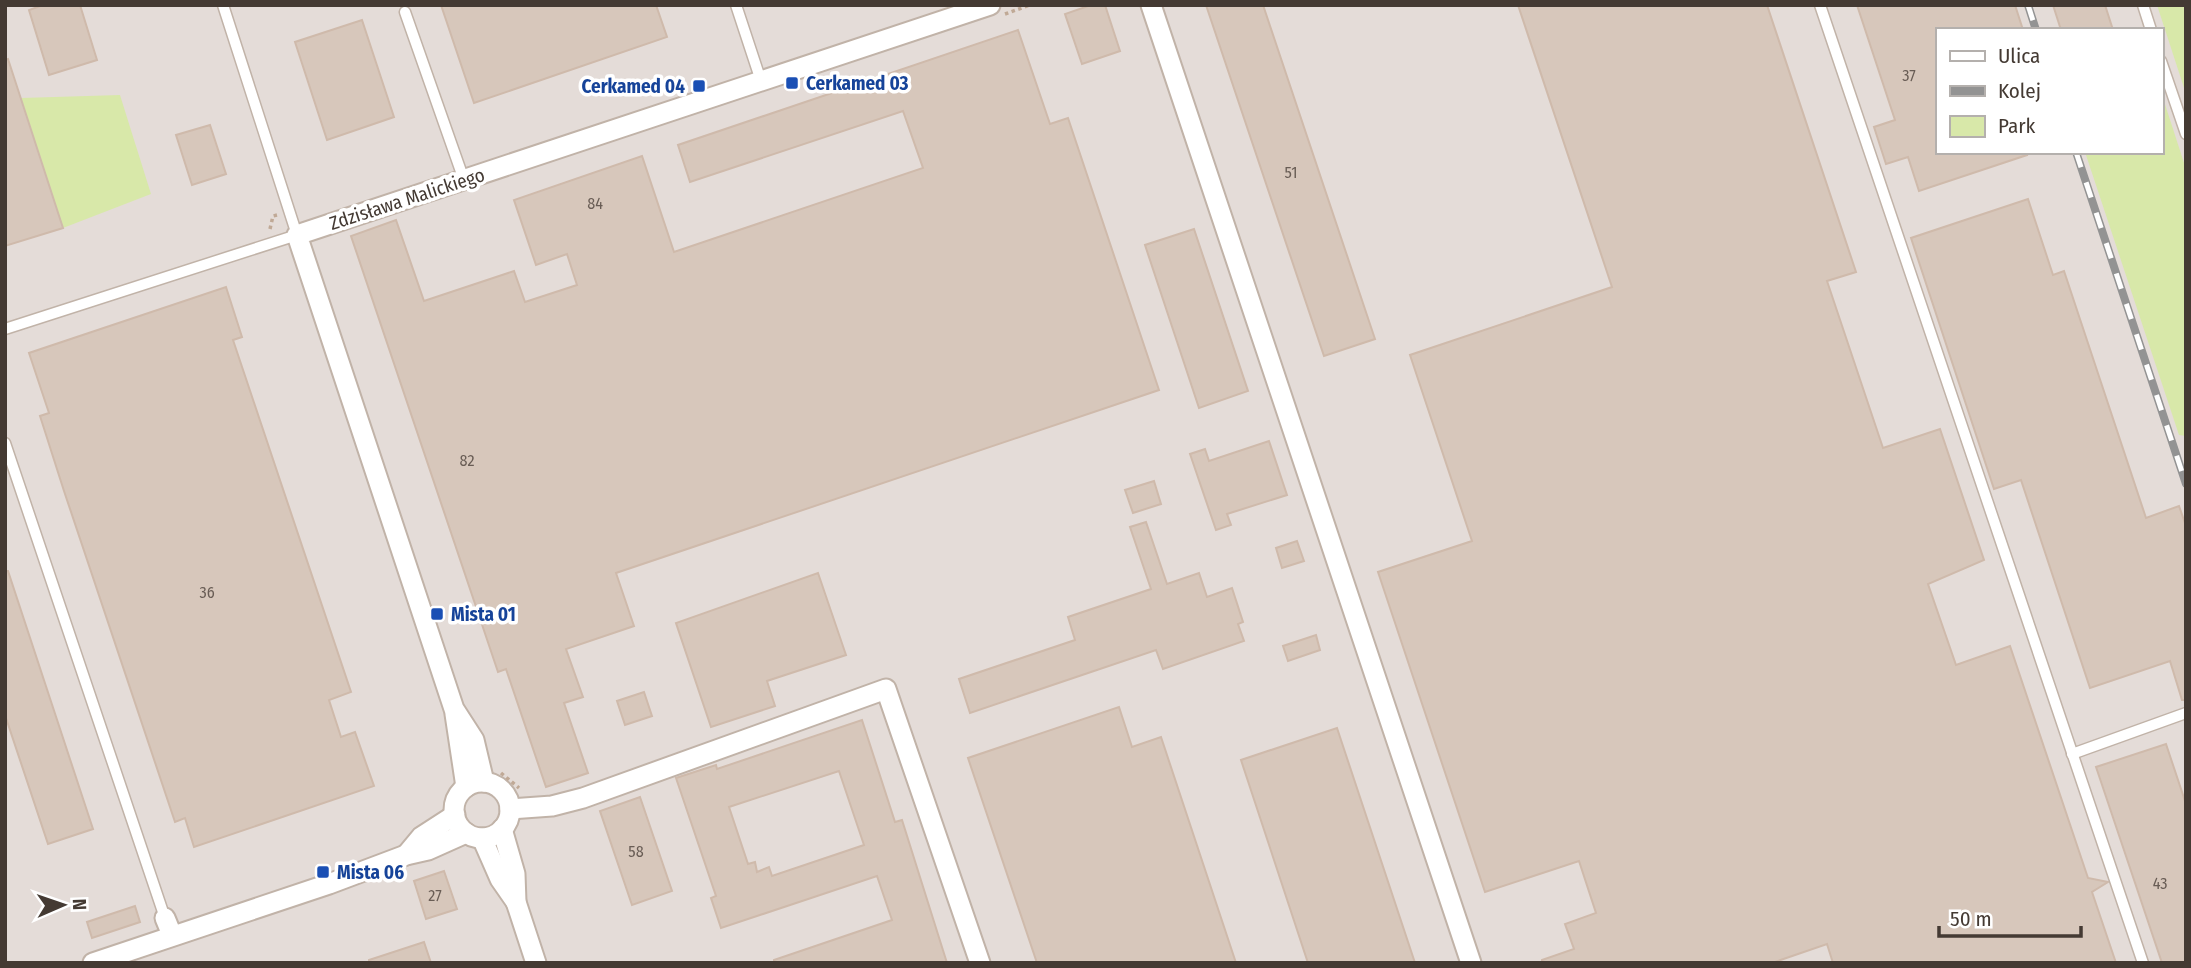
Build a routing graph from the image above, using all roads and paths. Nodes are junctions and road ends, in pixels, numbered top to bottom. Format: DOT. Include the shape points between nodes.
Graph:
graph roads {
  1 [pos="223,5"];
  2 [pos="736,5"];
  3 [pos="990,5"];
  4 [pos="1152,5"];
  5 [pos="1820,5"];
  6 [pos="2143,5"];
  7 [pos="405,12"];
  8 [pos="2150,28"];
  9 [pos="2163,67"];
  10 [pos="761,81"];
  11 [pos="2186,134"];
  12 [pos="464,180"];
  13 [pos="298,235"];
  14 [pos="5,329"];
  15 [pos="5,443"];
  16 [pos="2186,713"];
  17 [pos="2072,754"];
  18 [pos="475,785"];
  19 [pos="510,809"];
  20 [pos="455,815"];
  21 [pos="502,829"];
  22 [pos="474,836"];
  23 [pos="406,855"];
  24 [pos="516,902"];
  25 [pos="169,926"];
  26 [pos="93,963"];
  27 [pos="536,963"];
  28 [pos="980,963"];
  29 [pos="1471,963"];
  30 [pos="2143,963"];
  1 -- 13 [label="lane"];
  2 -- 10 [label="lane"];
  3 -- 10 [label="street, Zdzisława Malickiego"];
  4 -- 29 [label="street"];
  5 -- 17 [label="lane"];
  6 -- 8 [label="lane"];
  7 -- 12 [label="lane"];
  9 -- 11 [label="lane"];
  10 -- 12 [label="street, Zdzisława Malickiego"];
  12 -- 13 [label="street, Zdzisława Malickiego"];
  13 -- 14 [label="lane"];
  13 -- 18 [label="street"];
  15 -- 25 [label="lane"];
  16 -- 17 [label="lane"];
  17 -- 30 [label="lane"];
  18 -- 19 [label="street" via="499,788"];
  18 -- 20 [label="street" via="456,800"];
  19 -- 21 [label="street"];
  19 -- 28 [label="street" via="583,798 886,688"];
  20 -- 22 [label="street"];
  20 -- 23 [label="street" via="421,837"];
  21 -- 22 [label="street"];
  21 -- 24 [label="street" via="515,874"];
  22 -- 23 [label="street"];
  22 -- 24 [label="street"];
  23 -- 25 [label="street" via="329,884"];
  24 -- 27 [label="street"];
  25 -- 26 [label="street"];
}
